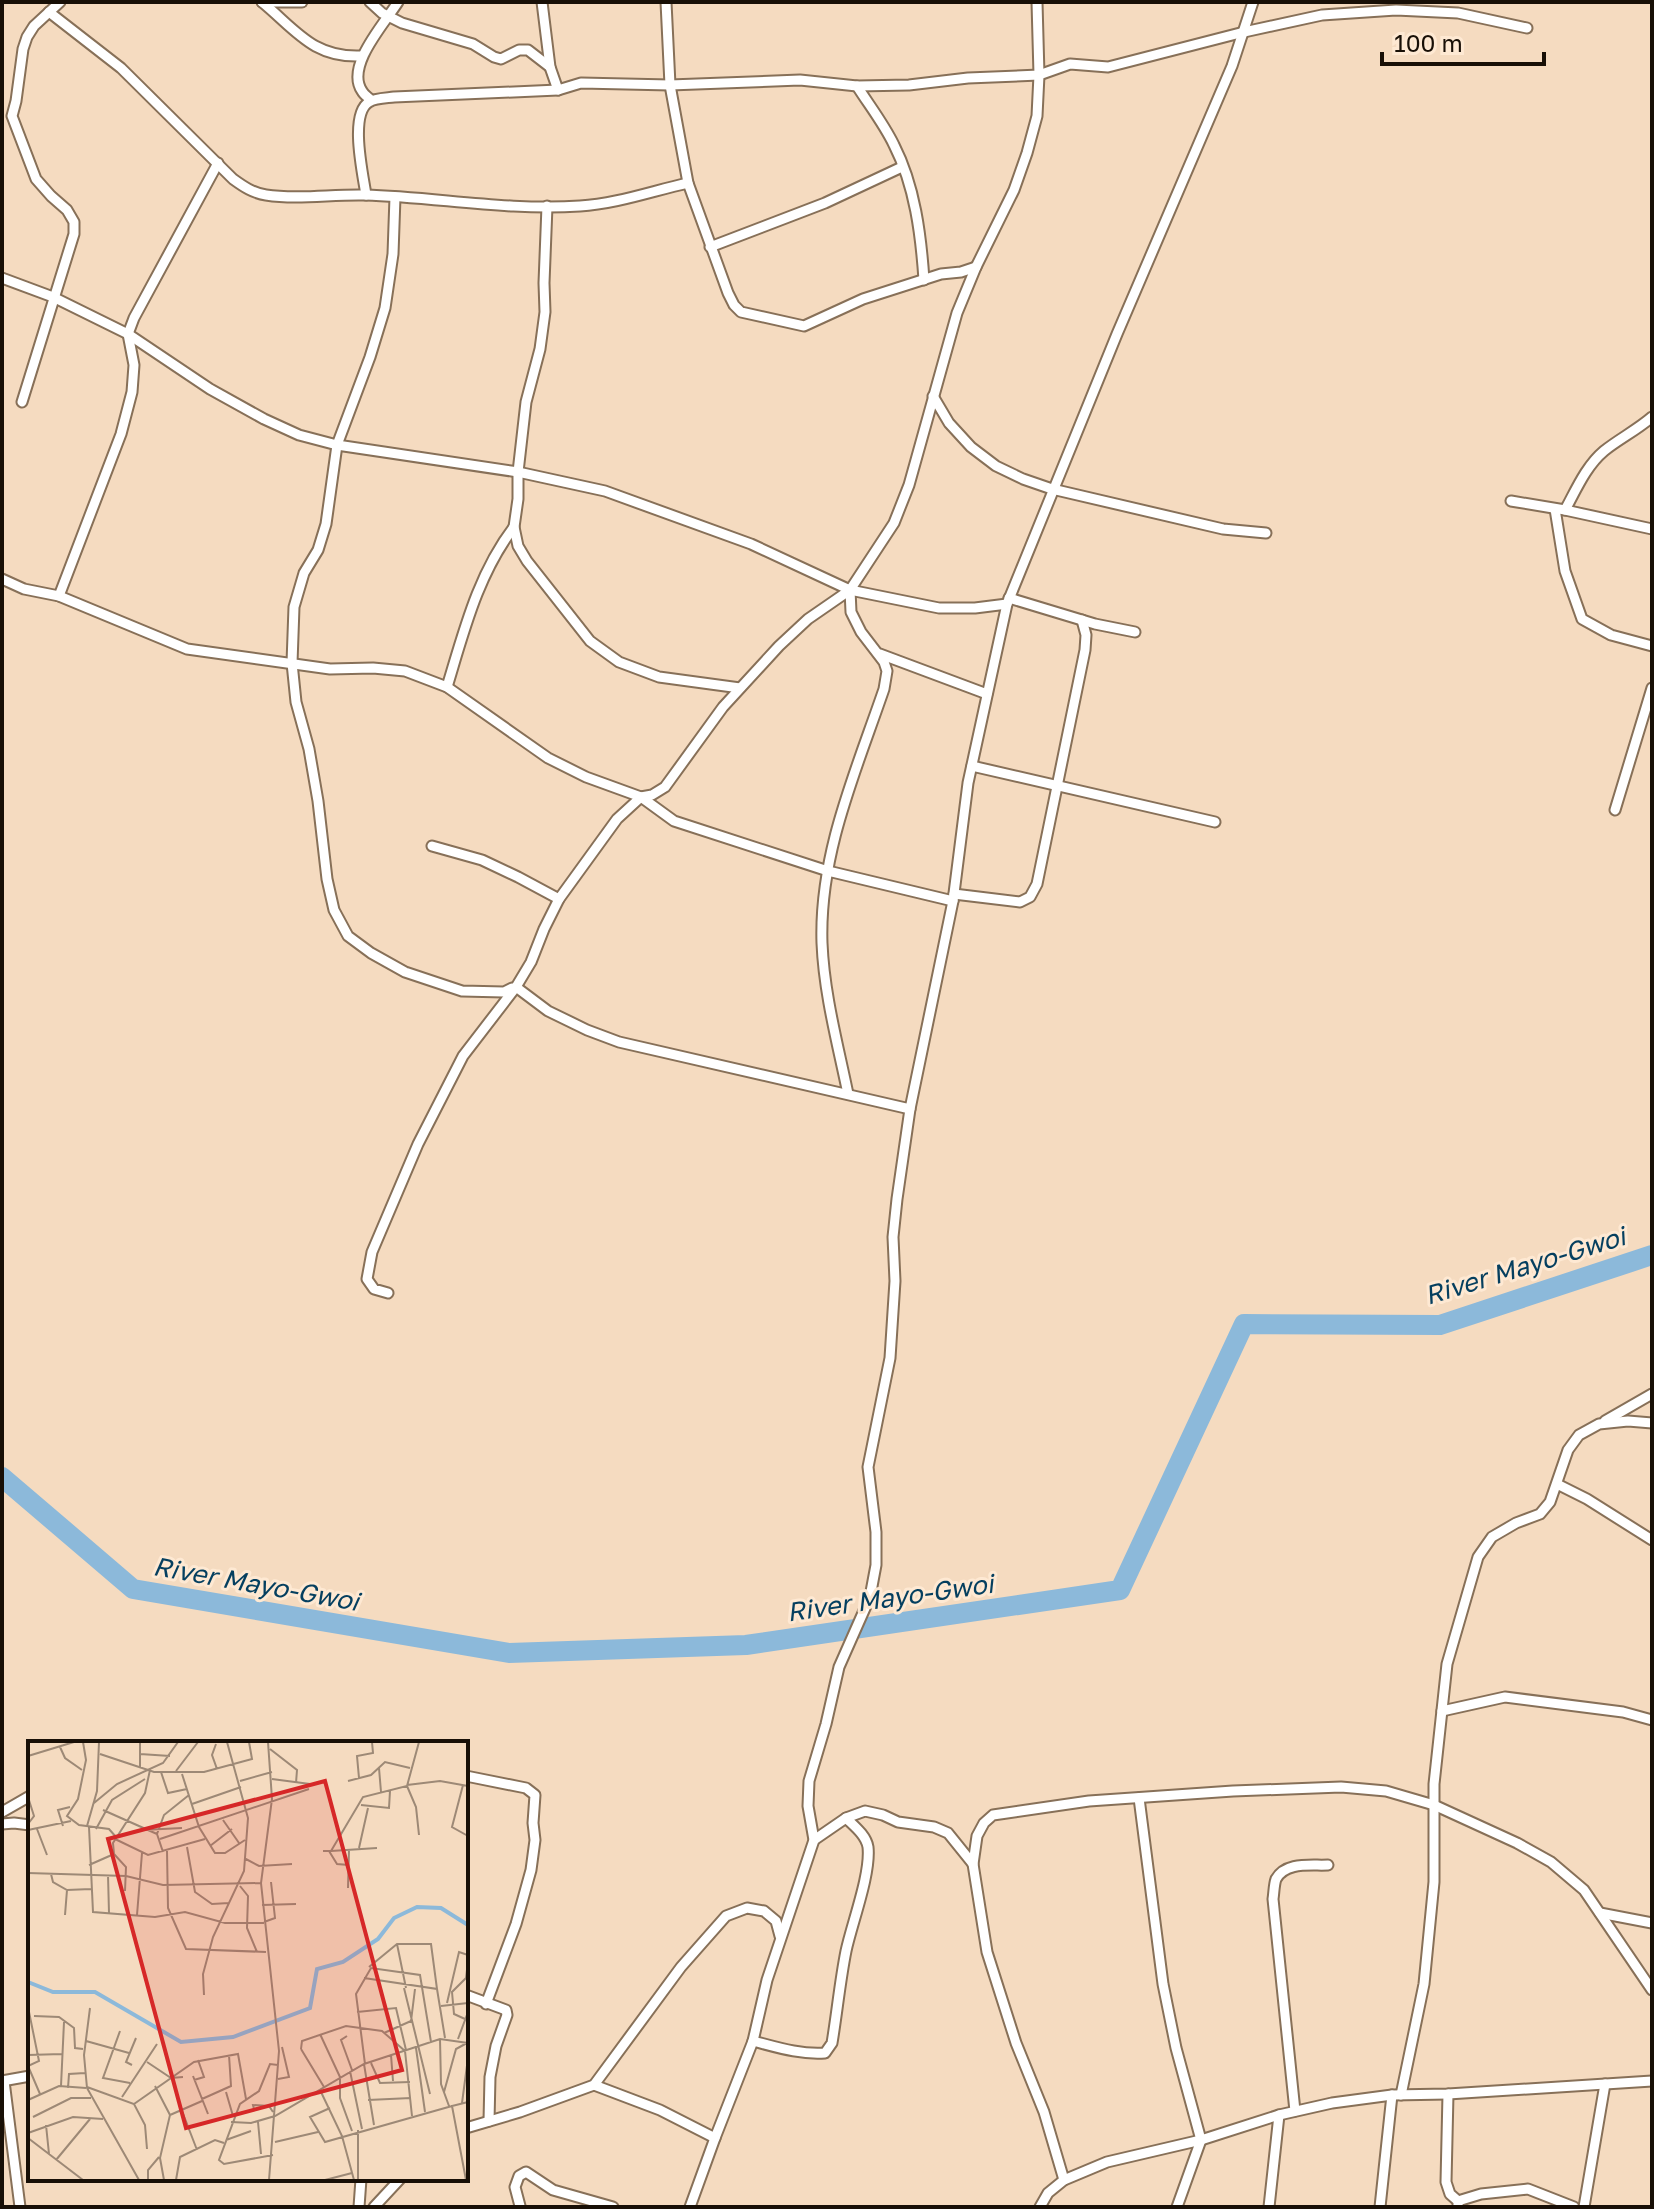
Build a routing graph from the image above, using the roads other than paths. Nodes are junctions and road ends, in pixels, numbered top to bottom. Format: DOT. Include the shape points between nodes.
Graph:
graph roads {
  1 [pos="262,2"];
  2 [pos="302,2"];
  3 [pos="370,2"];
  4 [pos="398,2"];
  5 [pos="542,2"];
  6 [pos="666,2"];
  7 [pos="1037,2"];
  8 [pos="1253,2"];
  9 [pos="58,3"];
  10 [pos="49,12"];
  11 [pos="389,16"];
  12 [pos="1527,28"];
  13 [pos="1244,32"];
  14 [pos="361,56"];
  15 [pos="550,67"];
  16 [pos="1039,75"];
  17 [pos="670,85"];
  18 [pos="857,86"];
  19 [pos="558,90"];
  20 [pos="371,100"];
  21 [pos="7,118"];
  22 [pos="218,163"];
  23 [pos="902,167"];
  24 [pos="688,183"];
  25 [pos="366,195"];
  26 [pos="395,197"];
  27 [pos="547,206"];
  28 [pos="710,247"];
  29 [pos="976,267"];
  30 [pos="2,278"];
  31 [pos="924,280"];
  32 [pos="53,297"];
  33 [pos="128,334"];
  34 [pos="933,396"];
  35 [pos="22,402"];
  36 [pos="1652,417"];
  37 [pos="337,445"];
  38 [pos="518,472"];
  39 [pos="1052,489"];
  40 [pos="1511,501"];
  41 [pos="1560,510"];
  42 [pos="514,527"];
  43 [pos="1652,529"];
  44 [pos="1266,533"];
  45 [pos="2,579"];
  46 [pos="850,590"];
  47 [pos="59,596"];
  48 [pos="1008,601"];
  49 [pos="1082,620"];
  50 [pos="1135,632"];
  51 [pos="1652,646"];
  52 [pos="877,653"];
  53 [pos="292,663"];
  54 [pos="447,687"];
  55 [pos="740,688"];
  56 [pos="1652,688"];
  57 [pos="987,694"];
  58 [pos="972,766"];
  59 [pos="1056,786"];
  60 [pos="641,797"];
  61 [pos="1615,810"];
  62 [pos="1215,822"];
  63 [pos="432,846"];
  64 [pos="828,871"];
  65 [pos="954,897"];
  66 [pos="559,899"];
  67 [pos="516,987"];
  68 [pos="848,1094"];
  69 [pos="910,1109"];
  70 [pos="388,1293"];
  71 [pos="1652,1394"];
  72 [pos="1652,1423"];
  73 [pos="1599,1424"];
  74 [pos="1557,1484"];
  75 [pos="1652,1540"];
  76 [pos="1442,1711"];
  77 [pos="1652,1720"];
  78 [pos="468,1776"];
  79 [pos="28,1797"];
  80 [pos="1139,1798"];
  81 [pos="1434,1805"];
  82 [pos="2,1812"];
  83 [pos="846,1818"];
  84 [pos="2,1824"];
  85 [pos="28,1825"];
  86 [pos="814,1840"];
  87 [pos="973,1864"];
  88 [pos="1328,1865"];
  89 [pos="1600,1913"];
  90 [pos="1652,1923"];
  91 [pos="780,1936"];
  92 [pos="1652,1990"];
  93 [pos="468,1996"];
  94 [pos="486,2004"];
  95 [pos="753,2041"];
  96 [pos="28,2076"];
  97 [pos="3,2081"];
  98 [pos="1652,2081"];
  99 [pos="1605,2084"];
  100 [pos="594,2085"];
  101 [pos="1448,2094"];
  102 [pos="1396,2095"];
  103 [pos="1295,2111"];
  104 [pos="1279,2115"];
  105 [pos="489,2121"];
  106 [pos="468,2127"];
  107 [pos="715,2138"];
  108 [pos="1201,2140"];
  109 [pos="1064,2180"];
  110 [pos="361,2181"];
  111 [pos="398,2181"];
  112 [pos="1458,2204"];
  113 [pos="520,2206"];
  114 [pos="20,2207"];
  115 [pos="359,2207"];
  116 [pos="374,2207"];
  117 [pos="613,2207"];
  118 [pos="690,2207"];
  119 [pos="1040,2207"];
  120 [pos="1177,2207"];
  121 [pos="1269,2207"];
  122 [pos="1380,2207"];
  123 [pos="1574,2207"];
  124 [pos="1584,2207"];
  1 -- 2 [label="street"];
  1 -- 14 [label="street" via="322,51"];
  3 -- 11 [label="street"];
  4 -- 11 [label="street"];
  5 -- 15 [label="street"];
  6 -- 17 [label="street"];
  7 -- 16 [label="street"];
  8 -- 13 [label="street"];
  9 -- 10 [label="street"];
  10 -- 21 [label="street" via="27,37 16,101"];
  10 -- 22 [label="street" via="121,68"];
  11 -- 14 [label="street"];
  11 -- 15 [label="street" via="501,59 528,50"];
  12 -- 13 [label="street" via="1458,13 1396,10 1322,15"];
  13 -- 16 [label="street" via="1108,67 1070,64"];
  13 -- 39 [label="street"];
  14 -- 20 [label="street" via="360,90"];
  15 -- 19 [label="street"];
  16 -- 18 [label="street"];
  16 -- 29 [label="street" via="1037,116 1027,153"];
  17 -- 18 [label="street" via="800,80"];
  17 -- 19 [label="street" via="581,83"];
  17 -- 24 [label="street"];
  18 -- 23 [label="street" via="895,146"];
  19 -- 20 [label="street"];
  20 -- 25 [label="street" via="358,123"];
  21 -- 32 [label="street" via="36,179 74,222"];
  22 -- 25 [label="street" via="250,191 266,195"];
  22 -- 33 [label="street"];
  23 -- 28 [label="street"];
  23 -- 31 [label="street" via="916,210"];
  24 -- 27 [label="street" via="609,204"];
  24 -- 28 [label="street"];
  25 -- 26 [label="street"];
  26 -- 27 [label="street"];
  26 -- 37 [label="street" via="385,308"];
  27 -- 38 [label="street" via="545,312"];
  28 -- 31 [label="street" via="741,312 795,325 812,324 863,299"];
  29 -- 31 [label="street"];
  29 -- 34 [label="street"];
  30 -- 32 [label="street"];
  32 -- 33 [label="street"];
  32 -- 35 [label="street"];
  33 -- 37 [label="street" via="264,419"];
  33 -- 47 [label="street" via="134,365 121,434"];
  34 -- 39 [label="street" via="971,447 996,466"];
  34 -- 46 [label="street" via="894,523"];
  36 -- 41 [label="street" via="1603,451"];
  37 -- 38 [label="street"];
  37 -- 53 [label="street" via="326,524 294,607"];
  38 -- 42 [label="street"];
  38 -- 46 [label="street" via="661,510"];
  39 -- 44 [label="street" via="1223,529"];
  39 -- 48 [label="street"];
  40 -- 41 [label="street"];
  41 -- 43 [label="street"];
  41 -- 51 [label="street" via="1565,571 1582,619 1611,635"];
  42 -- 54 [label="street" via="491,561"];
  42 -- 55 [label="street" via="527,561 590,641 619,662 659,677"];
  45 -- 47 [label="street"];
  46 -- 48 [label="street" via="939,608"];
  46 -- 52 [label="street" via="851,612"];
  46 -- 55 [label="street" via="808,619"];
  47 -- 53 [label="street" via="187,649"];
  48 -- 49 [label="street"];
  48 -- 57 [label="street"];
  49 -- 50 [label="street"];
  49 -- 59 [label="street" via="1085,650"];
  52 -- 57 [label="street"];
  52 -- 64 [label="street" via="887,671 884,689 836,829"];
  53 -- 54 [label="street" via="405,671"];
  53 -- 67 [label="street" via="327,879 334,910 348,936 405,972 462,991 504,992"];
  54 -- 60 [label="street" via="548,758"];
  55 -- 60 [label="street" via="665,787"];
  56 -- 61 [label="street"];
  57 -- 58 [label="street"];
  58 -- 59 [label="street"];
  58 -- 65 [label="street"];
  59 -- 62 [label="street"];
  59 -- 65 [label="street" via="1030,897 1008,902"];
  60 -- 64 [label="street" via="674,821"];
  60 -- 66 [label="street" via="617,819"];
  63 -- 66 [label="street" via="482,860"];
  64 -- 65 [label="street"];
  64 -- 68 [label="street" via="824,970"];
  65 -- 69 [label="street"];
  66 -- 67 [label="street"];
  67 -- 68 [label="street" via="548,1011 619,1042"];
  67 -- 70 [label="street" via="463,1056 372,1252 367,1279 374,1289"];
  68 -- 69 [label="street"];
  69 -- 86 [label="street" via="893,1237 890,1358 868,1467 876,1565 870,1597 839,1667 809,1781"];
  71 -- 73 [label="street"];
  72 -- 73 [label="street"];
  73 -- 74 [label="street" via="1579,1435 1568,1450"];
  74 -- 75 [label="street"];
  74 -- 76 [label="street" via="1540,1514 1492,1537 1478,1557 1447,1664"];
  76 -- 77 [label="street" via="1505,1697"];
  76 -- 81 [label="street"];
  78 -- 94 [label="street" via="526,1788 535,1795 531,1870"];
  79 -- 82 [label="street"];
  80 -- 81 [label="street" via="1341,1787 1386,1791"];
  80 -- 87 [label="street" via="993,1815 977,1836"];
  80 -- 108 [label="street" via="1163,1984"];
  81 -- 89 [label="street" via="1551,1862 1584,1890"];
  81 -- 102 [label="street" via="1434,1882 1424,1984"];
  83 -- 86 [label="street"];
  83 -- 87 [label="street" via="865,1811 934,1827 948,1833"];
  83 -- 95 [label="street" via="868,1845 867,1862 832,2043 817,2054"];
  84 -- 85 [label="street"];
  86 -- 91 [label="street"];
  87 -- 109 [label="street" via="987,1952"];
  88 -- 103 [label="street" via="1292,1866 1276,1879 1273,1899"];
  89 -- 90 [label="street"];
  89 -- 92 [label="street"];
  91 -- 95 [label="street"];
  91 -- 100 [label="street" via="776,1921 764,1911 747,1908 726,1916 681,1967"];
  93 -- 94 [label="street"];
  94 -- 105 [label="street" via="507,2015 490,2077"];
  95 -- 107 [label="street"];
  96 -- 97 [label="street"];
  97 -- 114 [label="street"];
  98 -- 99 [label="street"];
  99 -- 101 [label="street"];
  99 -- 124 [label="street"];
  100 -- 105 [label="street"];
  100 -- 107 [label="street"];
  101 -- 102 [label="street"];
  101 -- 112 [label="street" via="1446,2182"];
  102 -- 103 [label="street"];
  102 -- 122 [label="street"];
  103 -- 104 [label="street"];
  104 -- 108 [label="street"];
  104 -- 121 [label="street"];
  105 -- 106 [label="street"];
  107 -- 118 [label="street"];
  108 -- 109 [label="street" via="1107,2162"];
  108 -- 120 [label="street"];
  109 -- 119 [label="street"];
  110 -- 115 [label="street"];
  111 -- 116 [label="street"];
  112 -- 123 [label="street" via="1481,2194 1528,2189"];
  113 -- 117 [label="street" via="515,2187 526,2172 553,2190"];
}
